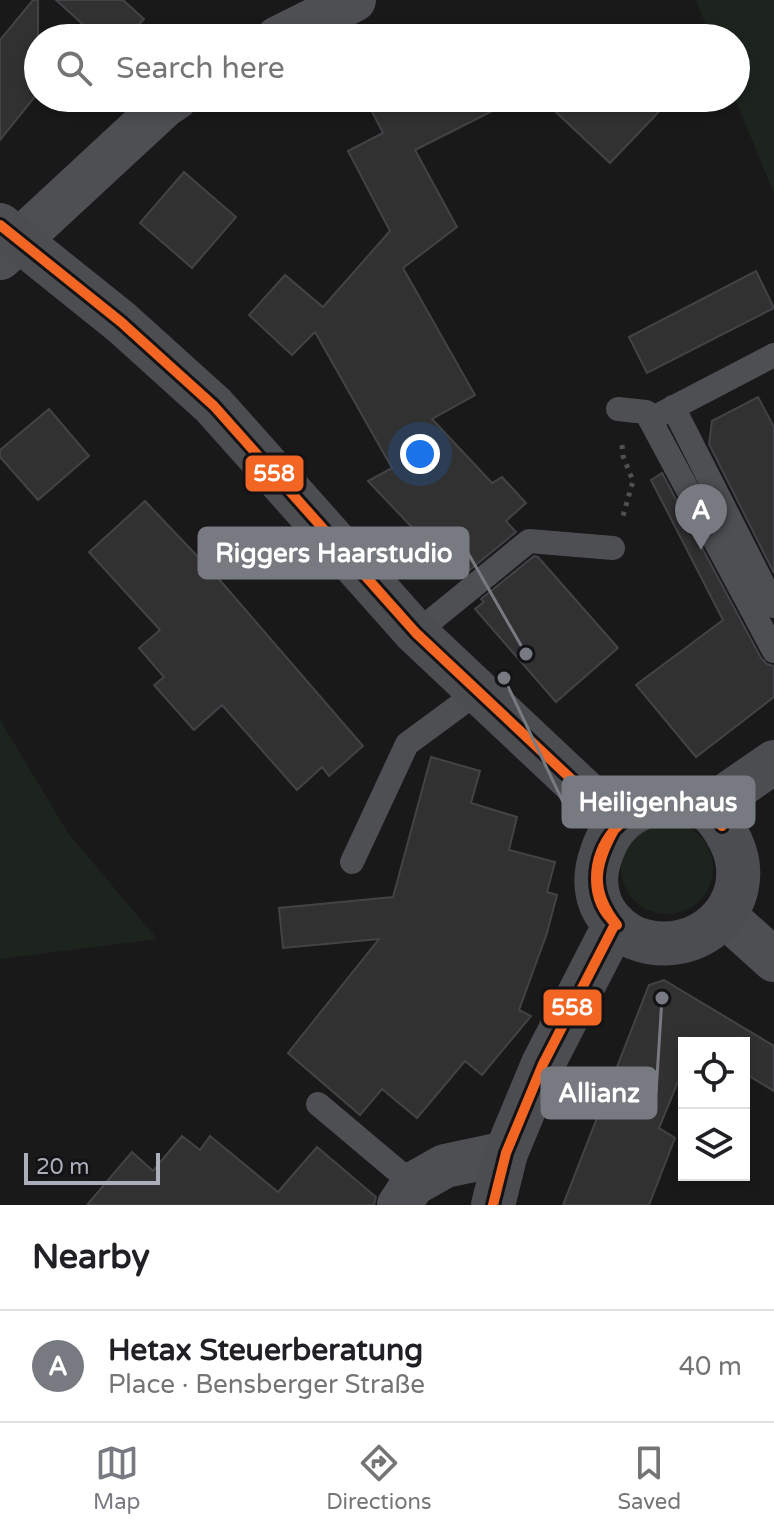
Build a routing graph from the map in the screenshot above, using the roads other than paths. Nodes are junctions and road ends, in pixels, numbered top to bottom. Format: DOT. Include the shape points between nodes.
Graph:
graph roads {
  1 [pos="354,0"];
  2 [pos="306,24"];
  3 [pos="159,112"];
  4 [pos="6,241"];
  5 [pos="774,355"];
  6 [pos="673,407"];
  7 [pos="618,409"];
  8 [pos="650,419"];
  9 [pos="613,548"];
  10 [pos="774,606"];
  11 [pos="416,633"];
  12 [pos="774,651"];
  13 [pos="479,691"];
  14 [pos="774,762"];
  15 [pos="706,809"];
  16 [pos="618,823"];
  17 [pos="352,862"];
  18 [pos="724,915"];
  19 [pos="615,924"];
  20 [pos="774,960"];
  21 [pos="318,1104"];
  22 [pos="506,1153"];
  23 [pos="406,1195"];
  24 [pos="493,1205"];
  1 -- 2 [label="street"];
  3 -- 4 [label="street"];
  4 -- 11 [label="main road" via="121,322 214,406"];
  5 -- 6 [label="lane"];
  6 -- 8 [label="lane"];
  6 -- 10 [label="lane"];
  7 -- 8 [label="lane" via="646,412"];
  8 -- 12 [label="lane"];
  9 -- 11 [label="lane" via="529,541"];
  11 -- 13 [label="main road"];
  13 -- 16 [label="main road"];
  13 -- 17 [label="lane" via="407,744"];
  14 -- 15 [label="main road"];
  15 -- 16 [label="main road" via="682,800 661,801 638,808"];
  15 -- 18 [label="main road" via="725,830 736,854 739,877"];
  16 -- 19 [label="main road" via="607,837 595,882 603,911"];
  18 -- 19 [label="main road" via="689,941 669,944 647,942"];
  18 -- 20 [label="street"];
  19 -- 22 [label="main road" via="543,1064"];
  21 -- 23 [label="lane"];
  22 -- 23 [label="street" via="445,1166"];
  22 -- 24 [label="main road"];
}
